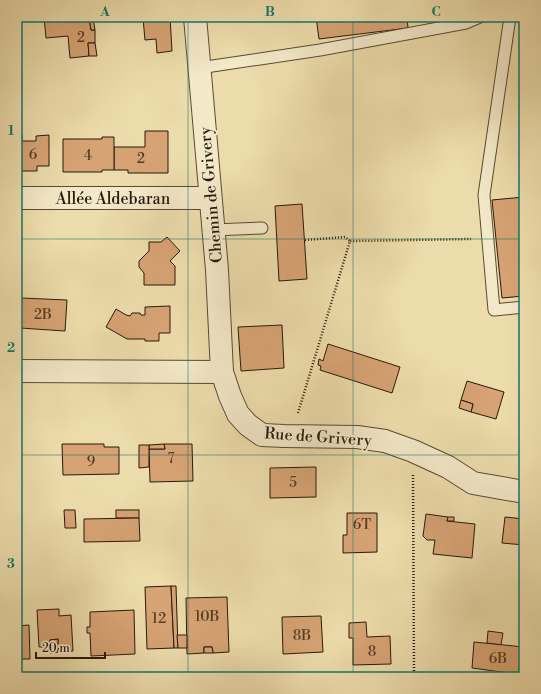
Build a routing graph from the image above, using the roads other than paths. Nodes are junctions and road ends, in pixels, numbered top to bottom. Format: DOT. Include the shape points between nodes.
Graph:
graph roads {
  1 [pos="195,17"];
  2 [pos="480,17"];
  3 [pos="510,17"];
  4 [pos="199,68"];
  5 [pos="17,198"];
  6 [pos="210,198"];
  7 [pos="262,228"];
  8 [pos="213,230"];
  9 [pos="524,307"];
  10 [pos="17,371"];
  11 [pos="222,372"];
  12 [pos="524,492"];
  1 -- 4 [label="street, Chemin de Grivery"];
  2 -- 4 [label="lane" via="466,23 320,50"];
  3 -- 9 [label="lane" via="484,196 494,310"];
  4 -- 6 [label="street, Chemin de Grivery"];
  5 -- 6 [label="street, Allée Aldebaran"];
  6 -- 8 [label="street, Chemin de Grivery"];
  7 -- 8 [label="lane"];
  8 -- 11 [label="street, Chemin de Grivery"];
  10 -- 11 [label="street"];
  11 -- 12 [label="street, Rue de Grivery" via="238,414 262,435 357,437 385,441 448,467 473,482"];
}
